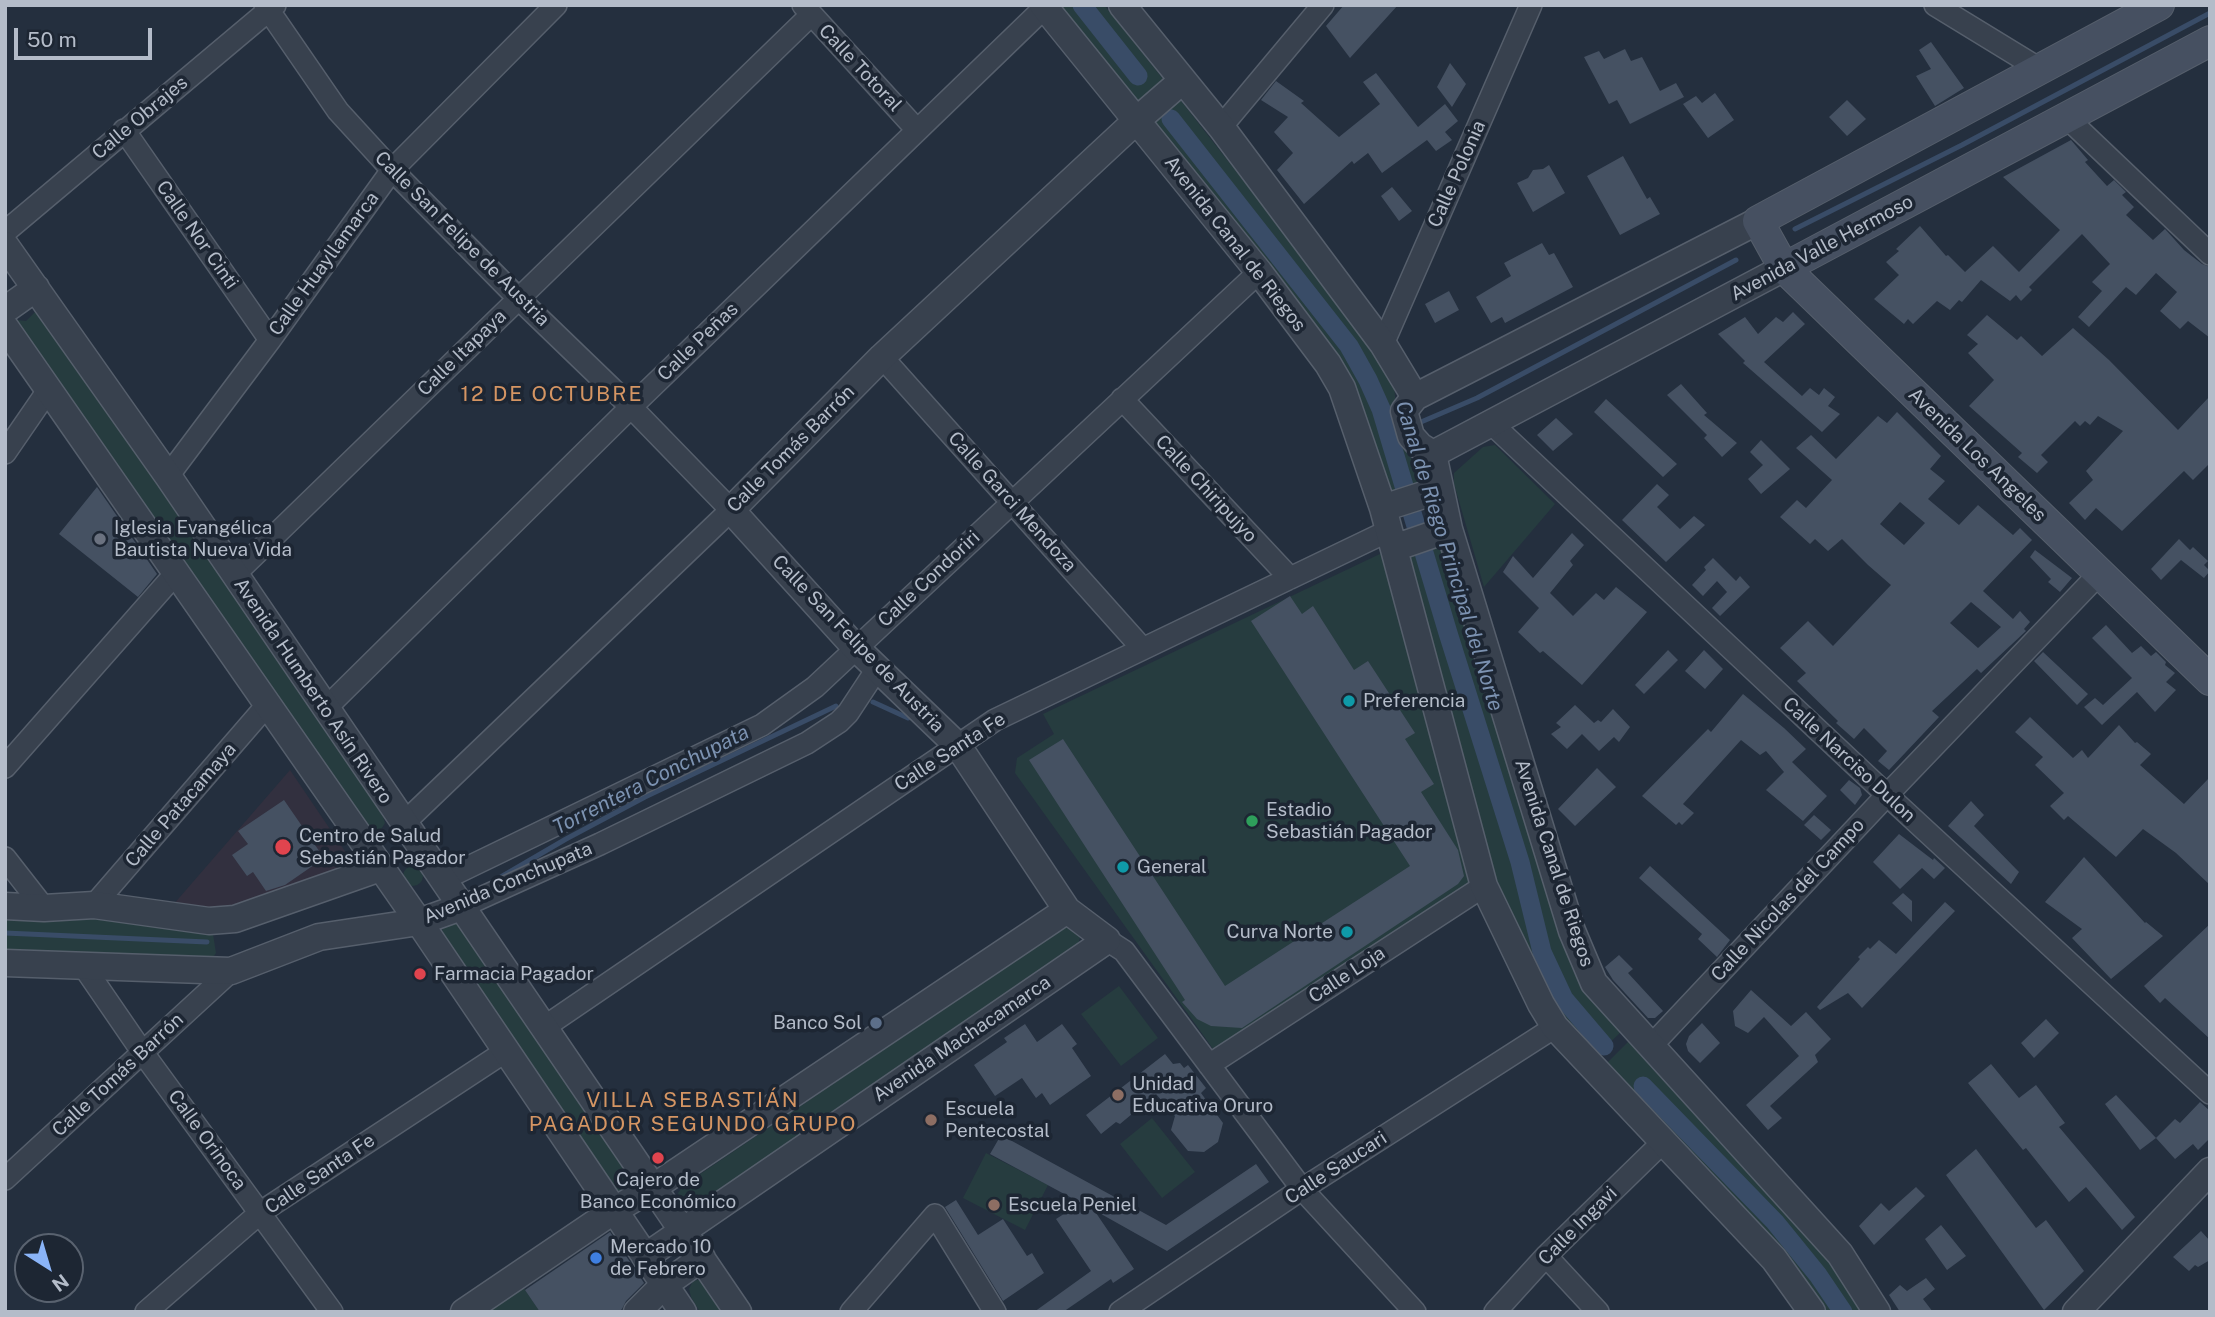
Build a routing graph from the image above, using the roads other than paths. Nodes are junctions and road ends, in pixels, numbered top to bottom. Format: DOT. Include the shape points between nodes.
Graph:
graph roads {
  1 [pos="556,5"];
  2 [pos="1122,5"];
  3 [pos="1323,5"];
  4 [pos="1531,5"];
  5 [pos="1935,5"];
  6 [pos="2159,5"];
  7 [pos="1044,6"];
  8 [pos="269,7"];
  9 [pos="807,10"];
  10 [pos="2210,41"];
  11 [pos="2038,68"];
  12 [pos="1183,80"];
  13 [pos="2066,117"];
  14 [pos="1137,120"];
  15 [pos="1221,127"];
  16 [pos="124,130"];
  17 [pos="917,130"];
  18 [pos="392,170"];
  19 [pos="1758,221"];
  20 [pos="5,232"];
  21 [pos="5,244"];
  22 [pos="2210,254"];
  23 [pos="1784,268"];
  24 [pos="1259,272"];
  25 [pos="36,288"];
  26 [pos="518,298"];
  27 [pos="5,310"];
  28 [pos="5,327"];
  29 [pos="270,340"];
  30 [pos="1383,344"];
  31 [pos="882,357"];
  32 [pos="49,389"];
  33 [pos="1415,397"];
  34 [pos="1122,399"];
  35 [pos="631,407"];
  36 [pos="1492,424"];
  37 [pos="5,453"];
  38 [pos="1433,454"];
  39 [pos="168,476"];
  40 [pos="1012,502"];
  41 [pos="731,510"];
  42 [pos="1412,520"];
  43 [pos="176,573"];
  44 [pos="2099,574"];
  45 [pos="234,575"];
  46 [pos="1290,578"];
  47 [pos="855,647"];
  48 [pos="1142,648"];
  49 [pos="877,668"];
  50 [pos="2210,680"];
  51 [pos="267,705"];
  52 [pos="325,709"];
  53 [pos="958,746"];
  54 [pos="5,767"];
  55 [pos="1886,795"];
  56 [pos="404,823"];
  57 [pos="5,858"];
  58 [pos="376,862"];
  59 [pos="443,880"];
  60 [pos="1484,886"];
  61 [pos="94,905"];
  62 [pos="5,906"];
  63 [pos="461,907"];
  64 [pos="44,908"];
  65 [pos="1066,909"];
  66 [pos="419,922"];
  67 [pos="1107,940"];
  68 [pos="5,963"];
  69 [pos="84,967"];
  70 [pos="231,971"];
  71 [pos="1555,1027"];
  72 [pos="543,1028"];
  73 [pos="1652,1045"];
  74 [pos="506,1051"];
  75 [pos="143,1053"];
  76 [pos="1209,1065"];
  77 [pos="2210,1093"];
  78 [pos="1663,1142"];
  79 [pos="2210,1171"];
  80 [pos="5,1179"];
  81 [pos="654,1187"];
  82 [pos="1303,1189"];
  83 [pos="613,1210"];
  84 [pos="261,1212"];
  85 [pos="683,1230"];
  86 [pos="1546,1256"];
  87 [pos="645,1257"];
  88 [pos="702,1258"];
  89 [pos="664,1284"];
  90 [pos="146,1312"];
  91 [pos="332,1312"];
  92 [pos="464,1312"];
  93 [pos="637,1312"];
  94 [pos="683,1312"];
  95 [pos="738,1312"];
  96 [pos="851,1312"];
  97 [pos="995,1312"];
  98 [pos="1120,1312"];
  99 [pos="1415,1312"];
  100 [pos="1495,1312"];
  101 [pos="1598,1312"];
  102 [pos="1812,1312"];
  103 [pos="1877,1312"];
  104 [pos="2076,1312"];
  1 -- 18 [label="street, Calle Huayllamarca"];
  2 -- 12 [label="street"];
  3 -- 15 [label="street"];
  4 -- 30 [label="street, Calle Polonia"];
  5 -- 11 [label="street"];
  6 -- 11 [label="main road"];
  7 -- 14 [label="street, Avenida Canal de Riegos"];
  7 -- 17 [label="street, Calle Peñas"];
  8 -- 16 [label="street, Calle Obrajes"];
  8 -- 18 [label="street, Calle San Felipe de Austria" via="338,111"];
  9 -- 17 [label="street, Calle Totoral"];
  9 -- 26 [label="street, Calle Itapaya"];
  10 -- 13 [label="main road, Avenida Valle Hermoso"];
  11 -- 19 [label="main road"];
  12 -- 14 [label="street, Calle Tomás Barrón"];
  12 -- 15 [label="street"];
  13 -- 22 [label="street"];
  13 -- 23 [label="main road, Avenida Valle Hermoso"];
  14 -- 24 [label="street, Avenida Canal de Riegos"];
  14 -- 31 [label="street, Calle Tomás Barrón"];
  15 -- 30 [label="street"];
  16 -- 20 [label="street, Calle Obrajes"];
  16 -- 29 [label="street, Calle Nor Cinti"];
  17 -- 35 [label="street, Calle Peñas"];
  18 -- 26 [label="street, Calle San Felipe de Austria"];
  18 -- 29 [label="street, Calle Huayllamarca"];
  19 -- 23 [label="main road, Avenida Los Angeles"];
  19 -- 33 [label="street"];
  21 -- 25 [label="street, Avenida Humberto Asín Rivero"];
  23 -- 36 [label="street, Avenida Valle Hermoso"];
  23 -- 44 [label="main road, Avenida Los Angeles"];
  24 -- 34 [label="street, Calle Condoriri"];
  24 -- 42 [label="street, Avenida Canal de Riegos" via="1328,364"];
  25 -- 27 [label="street"];
  25 -- 39 [label="street, Avenida Humberto Asín Rivero"];
  26 -- 35 [label="street, Calle San Felipe de Austria"];
  26 -- 45 [label="street, Calle Itapaya"];
  28 -- 32 [label="street"];
  29 -- 39 [label="street, Calle Huayllamarca"];
  30 -- 33 [label="street"];
  31 -- 40 [label="street, Calle Garci Mendoza"];
  31 -- 41 [label="street, Calle Tomás Barrón"];
  32 -- 37 [label="street"];
  32 -- 43 [label="street"];
  33 -- 38 [label="street" via="1404,411 1411,436"];
  34 -- 40 [label="street, Calle Condoriri"];
  34 -- 46 [label="street, Calle Chiripujyo"];
  35 -- 41 [label="street, Calle San Felipe de Austria"];
  35 -- 52 [label="street, Calle Peñas"];
  36 -- 38 [label="street, Avenida Valle Hermoso"];
  36 -- 55 [label="street, Calle Narciso Dulon"];
  38 -- 42 [label="street, Avenida Canal de Riegos"];
  39 -- 45 [label="street, Avenida Humberto Asín Rivero"];
  40 -- 47 [label="street, Calle Condoriri"];
  40 -- 48 [label="street, Calle Garci Mendoza"];
  41 -- 47 [label="street, Calle San Felipe de Austria"];
  41 -- 56 [label="street, Calle Tomás Barrón"];
  42 -- 46 [label="street, Calle Santa Fe"];
  42 -- 60 [label="street, Avenida Canal de Riegos"];
  42 -- 73 [label="street, Avenida Canal de Riegos" via="1584,962 1594,983"];
  43 -- 51 [label="street"];
  43 -- 54 [label="street"];
  44 -- 50 [label="main road, Avenida Los Angeles"];
  44 -- 55 [label="street, Calle Nicolas del Campo"];
  45 -- 52 [label="street, Avenida Humberto Asín Rivero"];
  46 -- 48 [label="street, Calle Santa Fe"];
  47 -- 49 [label="street, Calle San Felipe de Austria"];
  47 -- 59 [label="street, Calle Condoriri" via="815,687 762,725"];
  48 -- 53 [label="street, Calle Santa Fe" via="995,720"];
  49 -- 53 [label="street, Calle San Felipe de Austria"];
  49 -- 63 [label="street, Avenida Conchupata" via="848,713 807,743"];
  51 -- 58 [label="street"];
  51 -- 61 [label="street, Calle Patacamaya"];
  52 -- 56 [label="street, Avenida Humberto Asín Rivero"];
  53 -- 65 [label="street, Calle San Felipe de Austria"];
  53 -- 72 [label="street, Calle Santa Fe"];
  55 -- 73 [label="street, Calle Nicolas del Campo"];
  55 -- 77 [label="street, Calle Narciso Dulon"];
  56 -- 58 [label="street"];
  56 -- 59 [label="street, Avenida Humberto Asín Rivero"];
  57 -- 64 [label="street"];
  58 -- 61 [label="street" via="235,919 209,921"];
  58 -- 66 [label="street"];
  59 -- 63 [label="street, Avenida Humberto Asín Rivero"];
  60 -- 71 [label="street, Avenida Canal de Riegos"];
  60 -- 76 [label="street, Calle Loja"];
  61 -- 64 [label="street"];
  62 -- 64 [label="street"];
  63 -- 66 [label="street, Avenida Conchupata"];
  63 -- 72 [label="street, Avenida Humberto Asín Rivero"];
  65 -- 67 [label="street, Calle San Felipe de Austria"];
  65 -- 81 [label="street"];
  66 -- 70 [label="street, Avenida Conchupata" via="319,937"];
  66 -- 74 [label="street"];
  67 -- 76 [label="street, Calle San Felipe de Austria" via="1124,951"];
  67 -- 85 [label="street, Avenida Machacamarca"];
  68 -- 69 [label="street, Avenida Conchupata"];
  69 -- 70 [label="street, Avenida Conchupata"];
  69 -- 75 [label="street, Calle Orinoca"];
  70 -- 75 [label="street, Calle Tomás Barrón"];
  71 -- 78 [label="street, Avenida Canal de Riegos"];
  71 -- 82 [label="street, Calle Saucari"];
  72 -- 81 [label="street, Avenida Humberto Asín Rivero"];
  73 -- 103 [label="street, Avenida Canal de Riegos" via="1840,1254"];
  74 -- 83 [label="street"];
  74 -- 84 [label="street, Calle Santa Fe"];
  75 -- 80 [label="street, Calle Tomás Barrón"];
  75 -- 84 [label="street, Calle Orinoca"];
  76 -- 82 [label="street, Calle San Felipe de Austria"];
  78 -- 86 [label="street, Calle Ingavi"];
  78 -- 102 [label="street, Avenida Canal de Riegos" via="1774,1259"];
  79 -- 104 [label="street"];
  81 -- 83 [label="street"];
  81 -- 85 [label="street, Avenida Humberto Asín Rivero"];
  82 -- 98 [label="street, Calle Saucari"];
  82 -- 99 [label="street, Calle San Felipe de Austria"];
  83 -- 87 [label="street"];
  83 -- 92 [label="street"];
  84 -- 90 [label="street, Calle Santa Fe"];
  84 -- 91 [label="street, Calle Orinoca"];
  85 -- 87 [label="street, Avenida Machacamarca"];
  85 -- 88 [label="street, Avenida Humberto Asín Rivero"];
  86 -- 100 [label="street, Calle Ingavi"];
  86 -- 101 [label="street"];
  87 -- 89 [label="street"];
  88 -- 89 [label="street"];
  88 -- 95 [label="street, Avenida Humberto Asín Rivero"];
  89 -- 93 [label="street"];
  89 -- 94 [label="street"];
  96 -- 97 [label="street" via="935,1215"];
}
